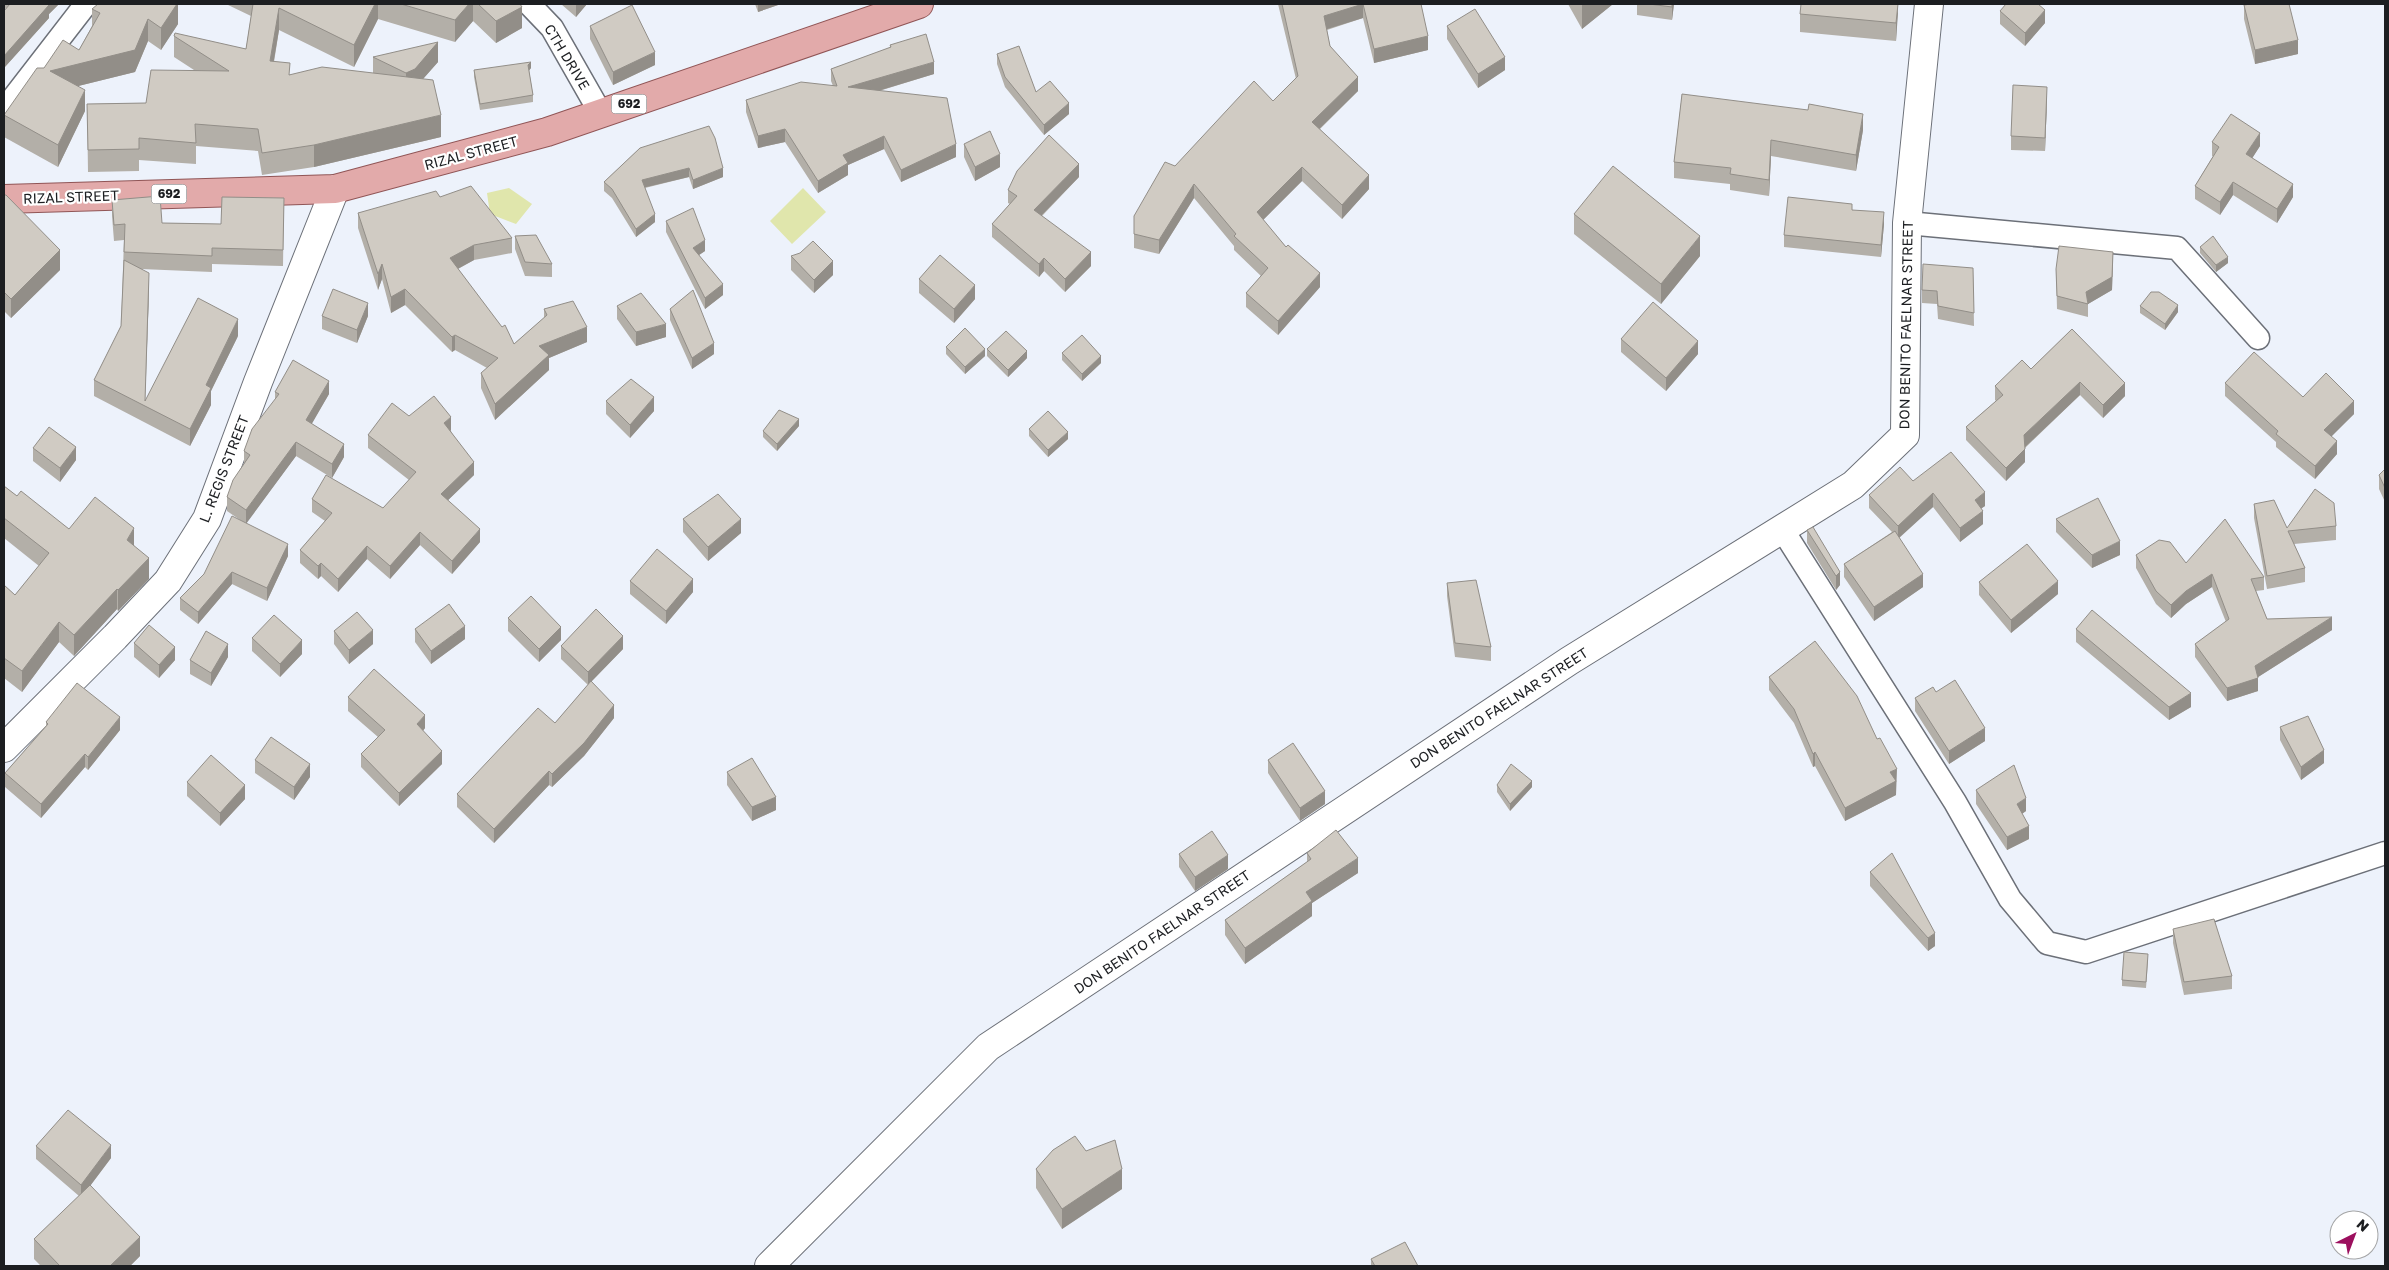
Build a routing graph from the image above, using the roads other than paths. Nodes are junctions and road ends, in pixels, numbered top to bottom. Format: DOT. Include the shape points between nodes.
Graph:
graph roads {
  1 [pos="86,4"];
  2 [pos="530,4"];
  3 [pos="919,4"];
  4 [pos="1929,4"];
  5 [pos="4,110"];
  6 [pos="601,114"];
  7 [pos="335,189"];
  8 [pos="4,199"];
  9 [pos="1906,223"];
  10 [pos="2258,338"];
  11 [pos="1782,529"];
  12 [pos="4,748"];
  13 [pos="2385,853"];
  14 [pos="769,1266"];
  1 -- 5 [label="street"];
  2 -- 6 [label="street, CTH DRIVE" via="552,28"];
  3 -- 6 [label="main road, RIZAL STREET / 692"];
  4 -- 9 [label="street, DON BENITO FAELNAR STREET"];
  6 -- 7 [label="main road, RIZAL STREET / 692" via="547,132"];
  7 -- 8 [label="main road, RIZAL STREET / 692"];
  7 -- 12 [label="street, L. REGIS STREET" via="207,519 168,581"];
  9 -- 10 [label="street" via="2177,248"];
  9 -- 11 [label="street, DON BENITO FAELNAR STREET" via="1905,435 1853,485"];
  11 -- 13 [label="street" via="1955,802 2010,898 2047,943 2086,952"];
  11 -- 14 [label="street, DON BENITO FAELNAR STREET" via="1569,661 988,1047"];
}
